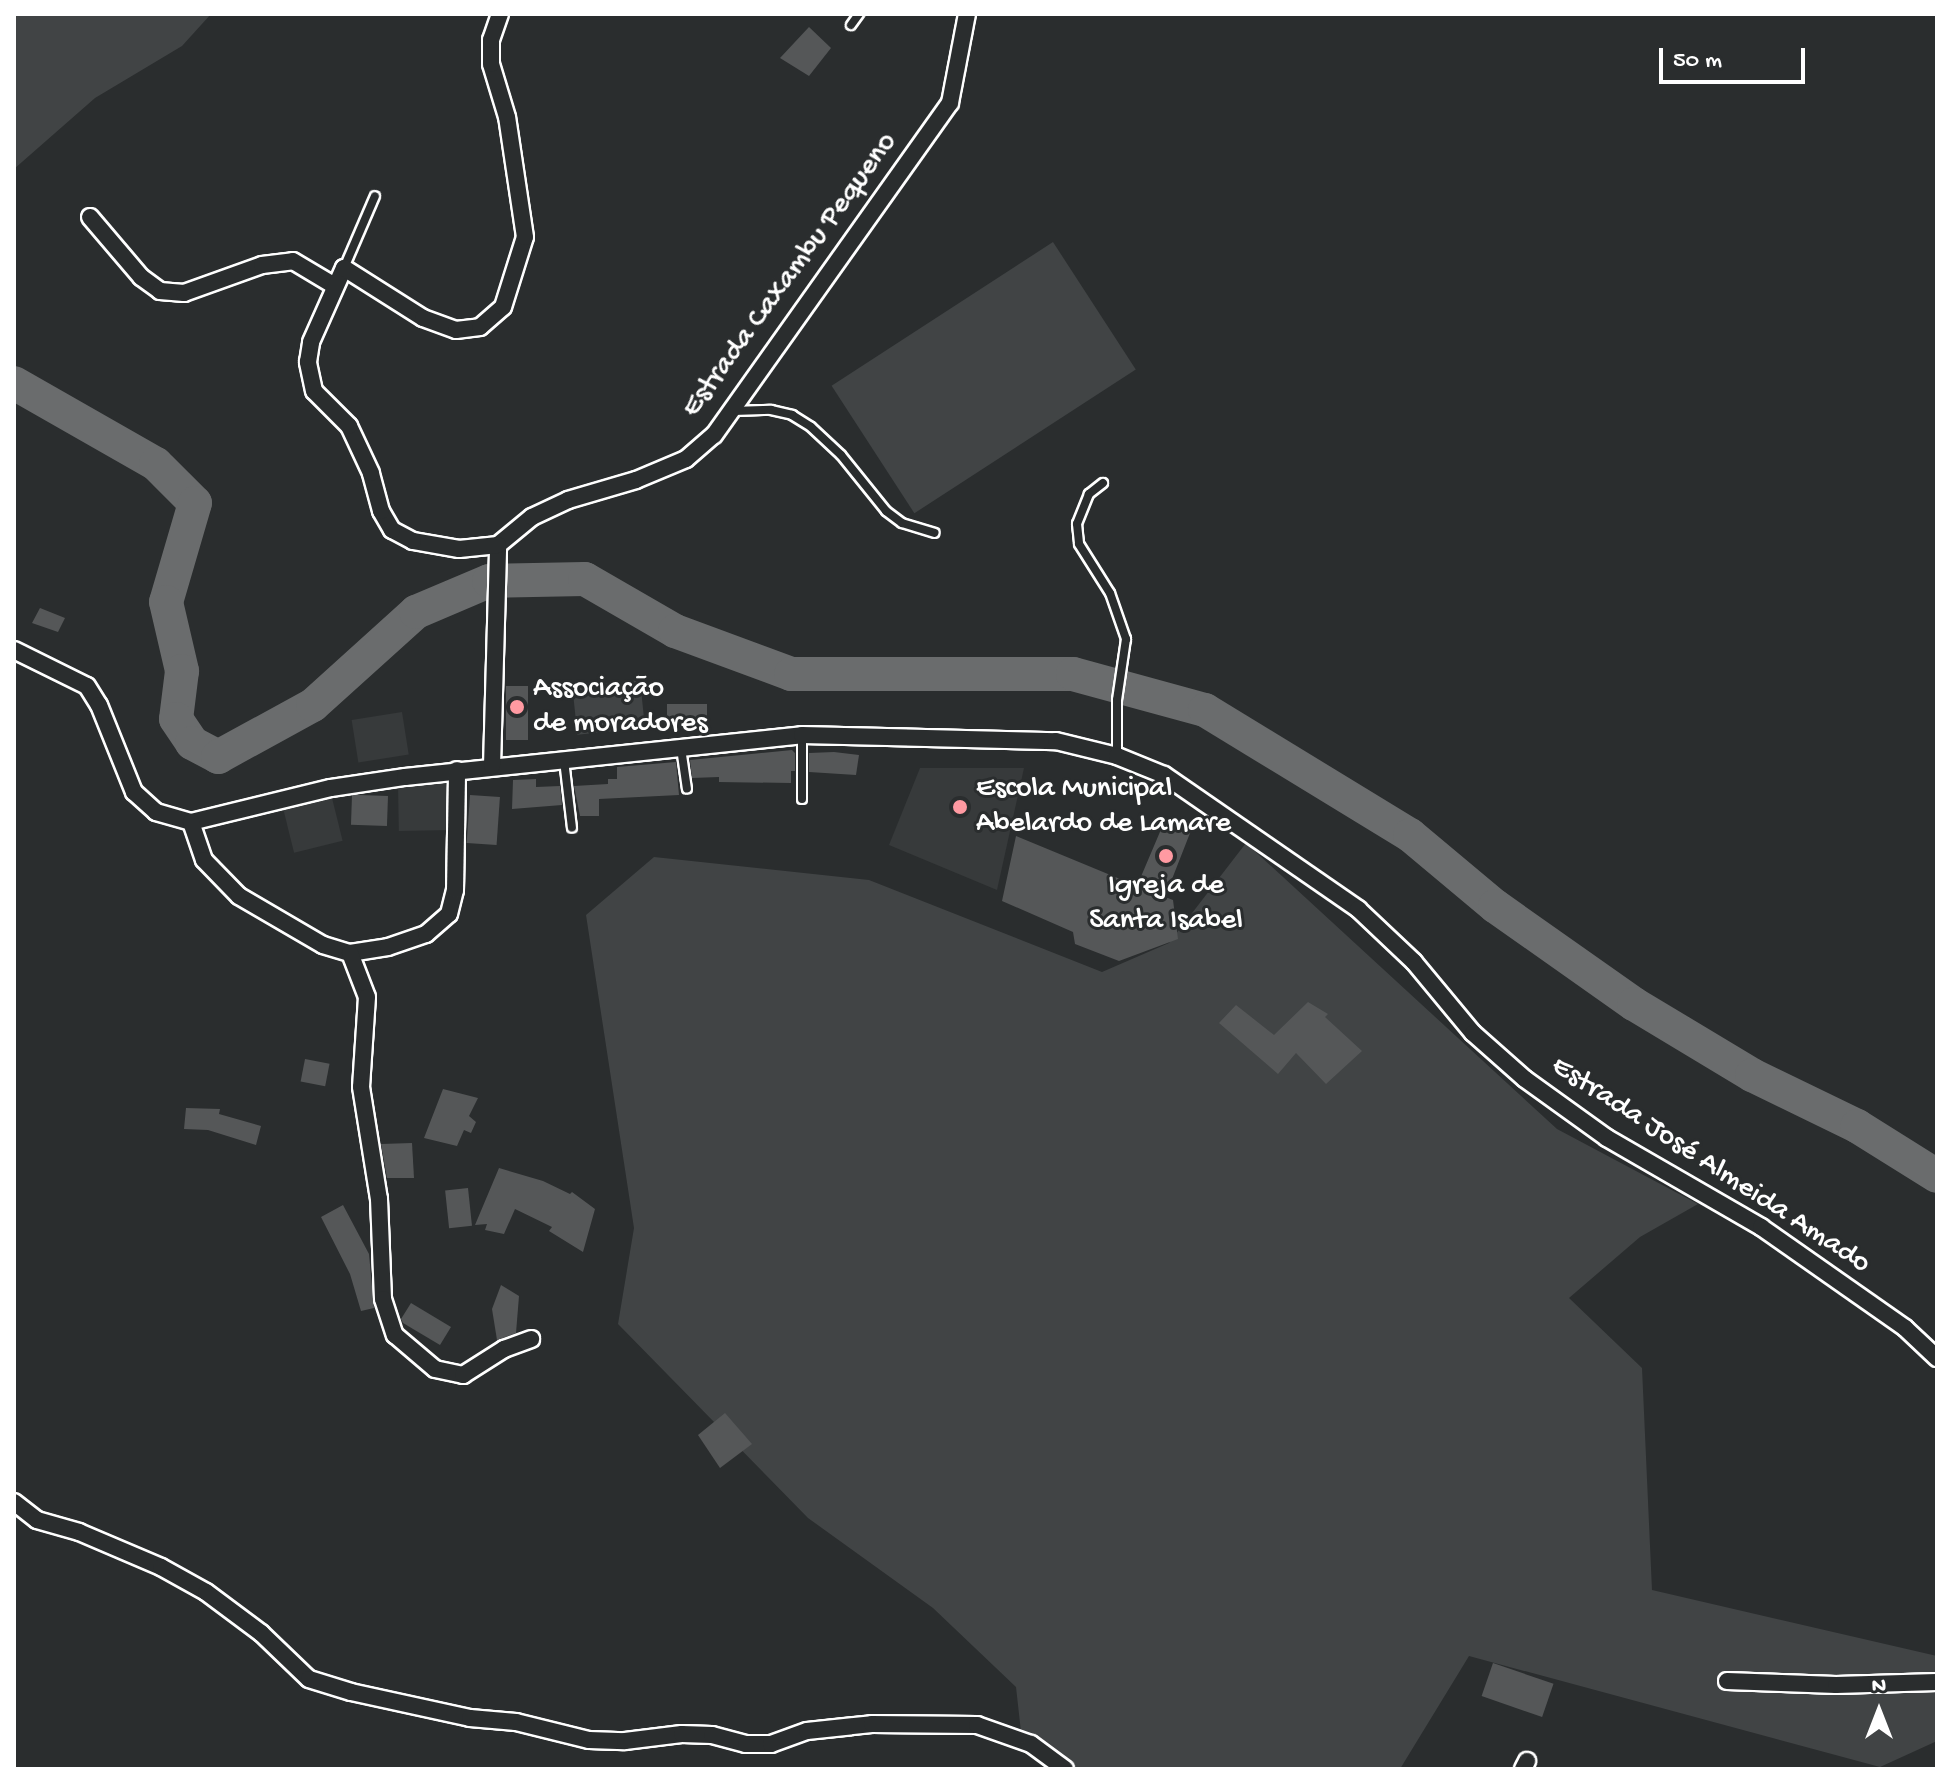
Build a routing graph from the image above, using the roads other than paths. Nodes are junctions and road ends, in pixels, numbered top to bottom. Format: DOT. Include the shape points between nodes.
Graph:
graph roads {
  1 [pos="500,14"];
  2 [pos="859,14"];
  3 [pos="967,14"];
  4 [pos="851,25"];
  5 [pos="375,196"];
  6 [pos="90,217"];
  7 [pos="344,268"];
  8 [pos="335,286"];
  9 [pos="729,411"];
  10 [pos="1103,483"];
  11 [pos="934,533"];
  12 [pos="498,553"];
  13 [pos="14,650"];
  14 [pos="802,735"];
  15 [pos="681,747"];
  16 [pos="1117,756"];
  17 [pos="563,760"];
  18 [pos="492,766"];
  19 [pos="457,770"];
  20 [pos="687,789"];
  21 [pos="802,799"];
  22 [pos="191,822"];
  23 [pos="572,828"];
  24 [pos="350,953"];
  25 [pos="531,1339"];
  26 [pos="1937,1358"];
  27 [pos="14,1502"];
  28 [pos="1727,1681"];
  29 [pos="1937,1682"];
  30 [pos="1065,1769"];
  1 -- 7 [label="street" via="491,40 491,64 510,131 525,237 503,307 480,327 456,330 395,302"];
  2 -- 4 [label="lane"];
  3 -- 9 [label="street, Estrada Caxambu Pequeno" via="950,103"];
  5 -- 7 [label="lane"];
  6 -- 8 [label="street" via="125,261 160,291 184,293 262,265 293,261"];
  7 -- 8 [label="street"];
  8 -- 12 [label="street" via="311,342 308,362 314,391 349,426 392,530 413,541"];
  9 -- 11 [label="lane" via="792,415 841,455 886,511 902,523"];
  9 -- 12 [label="street, Estrada Caxambu Pequeno" via="714,435 686,459 532,517"];
  10 -- 16 [label="lane" via="1081,509 1079,544 1110,593 1126,639 1117,700"];
  12 -- 18 [label="street"];
  13 -- 22 [label="street" via="87,686 134,792 156,812"];
  14 -- 15 [label="street, Estrada José Almeida Amado"];
  14 -- 16 [label="street, Estrada José Almeida Amado" via="1056,741"];
  14 -- 21 [label="lane"];
  15 -- 17 [label="street, Estrada José Almeida Amado"];
  15 -- 20 [label="lane"];
  16 -- 26 [label="street, Estrada José Almeida Amado" via="1164,775 1358,909 1414,962 1473,1033 1525,1079 1607,1138 1761,1227 1905,1328"];
  17 -- 18 [label="street, Estrada José Almeida Amado"];
  17 -- 23 [label="lane"];
  18 -- 19 [label="street, Estrada José Almeida Amado"];
  19 -- 22 [label="street, Estrada José Almeida Amado" via="331,788"];
  19 -- 24 [label="street" via="455,890 449,914 426,934"];
  22 -- 24 [label="street" via="204,860 239,896 323,945"];
  24 -- 25 [label="street" via="367,997 361,1087 379,1199 383,1299 395,1335 435,1369 463,1375"];
  27 -- 30 [label="street" via="37,1520 92,1537 206,1592 261,1633 309,1679 351,1692 589,1740 682,1734 771,1744 807,1731 872,1724 977,1725 1031,1744"];
  28 -- 29 [label="street"];
}
